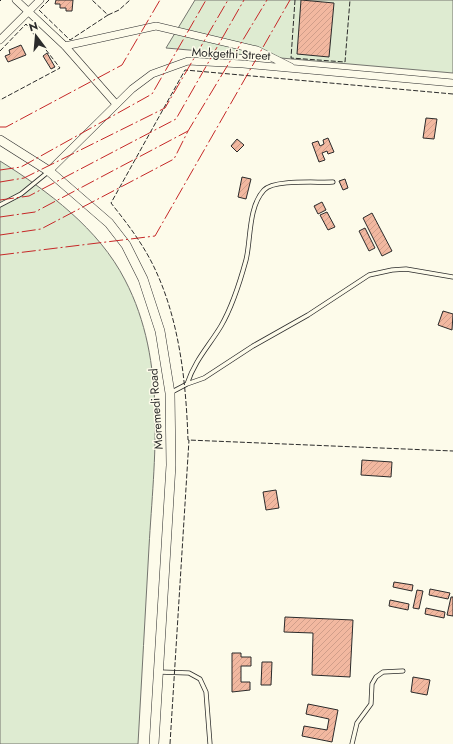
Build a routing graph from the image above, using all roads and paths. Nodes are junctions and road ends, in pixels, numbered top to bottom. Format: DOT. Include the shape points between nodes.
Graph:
graph roads {
  1 [pos="16,0"];
  2 [pos="40,0"];
  3 [pos="29,13"];
  4 [pos="0,40"];
  5 [pos="65,46"];
  6 [pos="293,69"];
  7 [pos="453,82"];
  8 [pos="116,104"];
  9 [pos="0,140"];
  10 [pos="49,171"];
  11 [pos="333,182"];
  12 [pos="0,205"];
  13 [pos="453,277"];
  14 [pos="187,384"];
  15 [pos="170,393"];
  16 [pos="158,672"];
  17 [pos="403,672"];
  18 [pos="154,744"];
  19 [pos="210,744"];
  20 [pos="352,744"];
  1 -- 3 [label="street"];
  2 -- 3 [label="street"];
  3 -- 4 [label="street"];
  3 -- 5 [label="street"];
  5 -- 6 [label="street" via="156,26 257,50"];
  5 -- 8 [label="street"];
  6 -- 7 [label="street, Mokgethi Street"];
  6 -- 8 [label="street, Mokgethi Street" via="188,61 152,74"];
  8 -- 10 [label="street, Mokgethi Street"];
  9 -- 10 [label="street, Moremedi Road"];
  10 -- 12 [label="lane" via="20,194"];
  10 -- 15 [label="street, Moremedi Road" via="109,223 129,250 143,279 160,331"];
  11 -- 14 [label="lane" via="276,185 263,191 254,210 246,261 236,290 220,326 197,359"];
  13 -- 14 [label="lane" via="406,269 368,275 204,378"];
  14 -- 15 [label="lane"];
  15 -- 16 [label="street, Moremedi Road" via="171,465"];
  16 -- 18 [label="street, Moremedi Road"];
  16 -- 19 [label="lane" via="190,673 200,679 206,692"];
  17 -- 20 [label="lane" via="383,672 376,676 372,684 371,704 356,723"];
}
